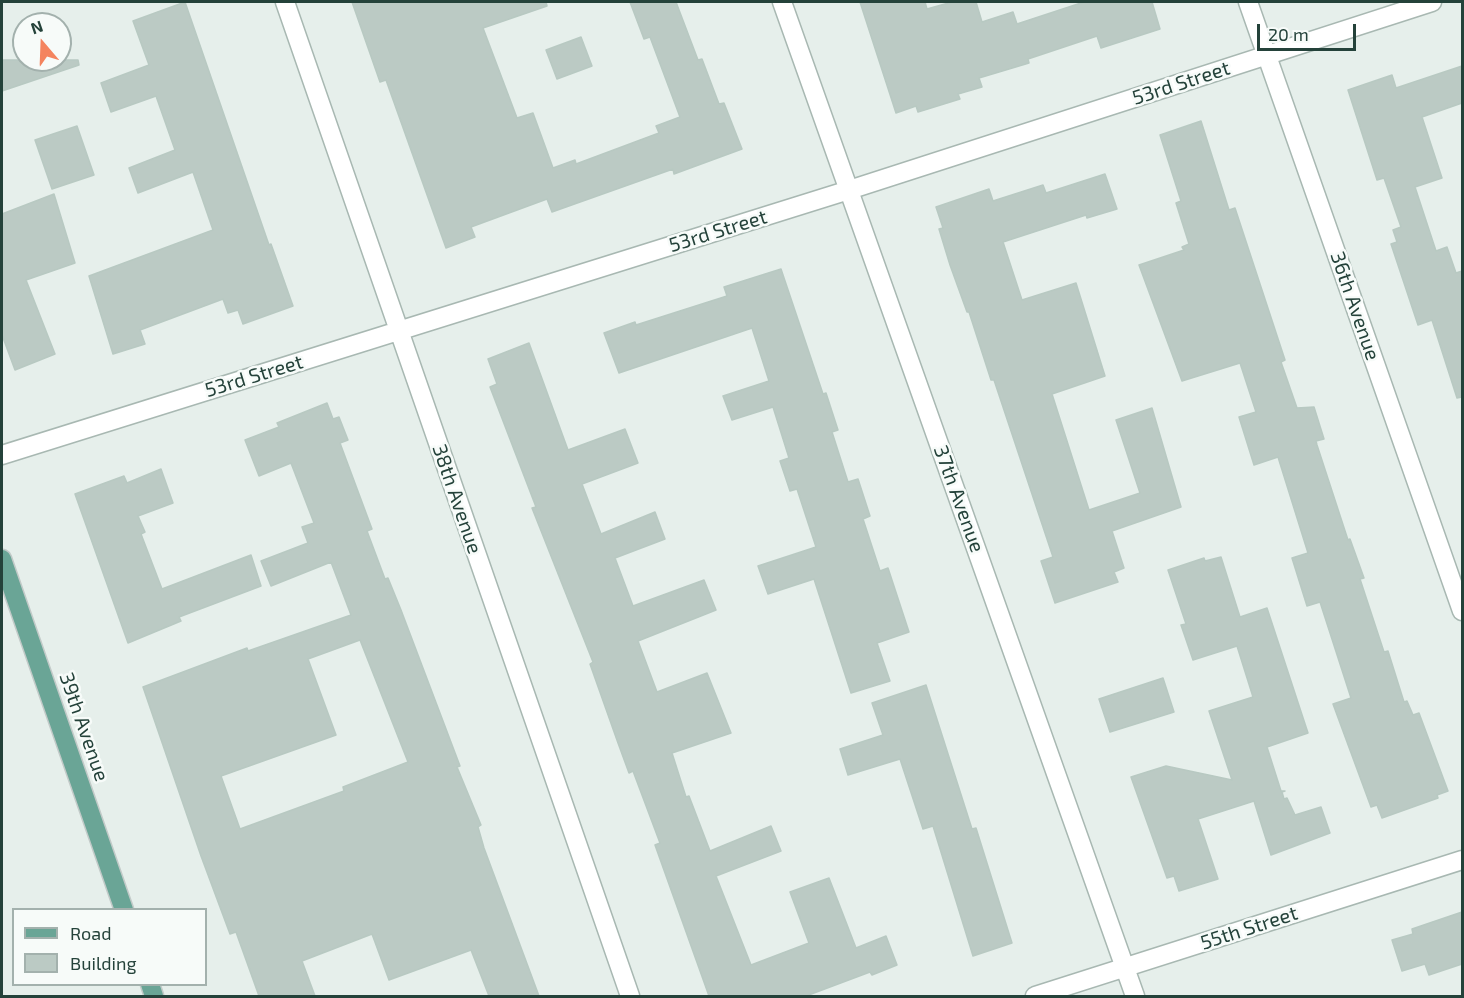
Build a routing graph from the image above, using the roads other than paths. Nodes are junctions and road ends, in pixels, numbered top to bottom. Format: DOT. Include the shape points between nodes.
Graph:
graph roads {
  1 [pos="285,2"];
  2 [pos="782,2"];
  3 [pos="1248,2"];
  4 [pos="1432,2"];
  5 [pos="1267,55"];
  6 [pos="849,190"];
  7 [pos="399,331"];
  8 [pos="2,455"];
  9 [pos="2,559"];
  10 [pos="1462,611"];
  11 [pos="1462,860"];
  12 [pos="124,908"];
  13 [pos="1125,968"];
  14 [pos="630,996"];
  15 [pos="1035,996"];
  16 [pos="1136,996"];
  1 -- 7 [label="street, 38th Avenue"];
  2 -- 6 [label="street, 37th Avenue"];
  3 -- 5 [label="street, 36th Avenue"];
  4 -- 5 [label="street, 53rd Street"];
  5 -- 6 [label="street, 53rd Street"];
  5 -- 10 [label="street, 36th Avenue"];
  6 -- 7 [label="street, 53rd Street"];
  6 -- 13 [label="street, 37th Avenue"];
  7 -- 8 [label="street, 53rd Street"];
  7 -- 14 [label="street, 38th Avenue"];
  9 -- 12 [label="main road, 39th Avenue"];
  11 -- 13 [label="street, 55th Street"];
  13 -- 15 [label="street, 55th Street"];
  13 -- 16 [label="street, 37th Avenue"];
}
